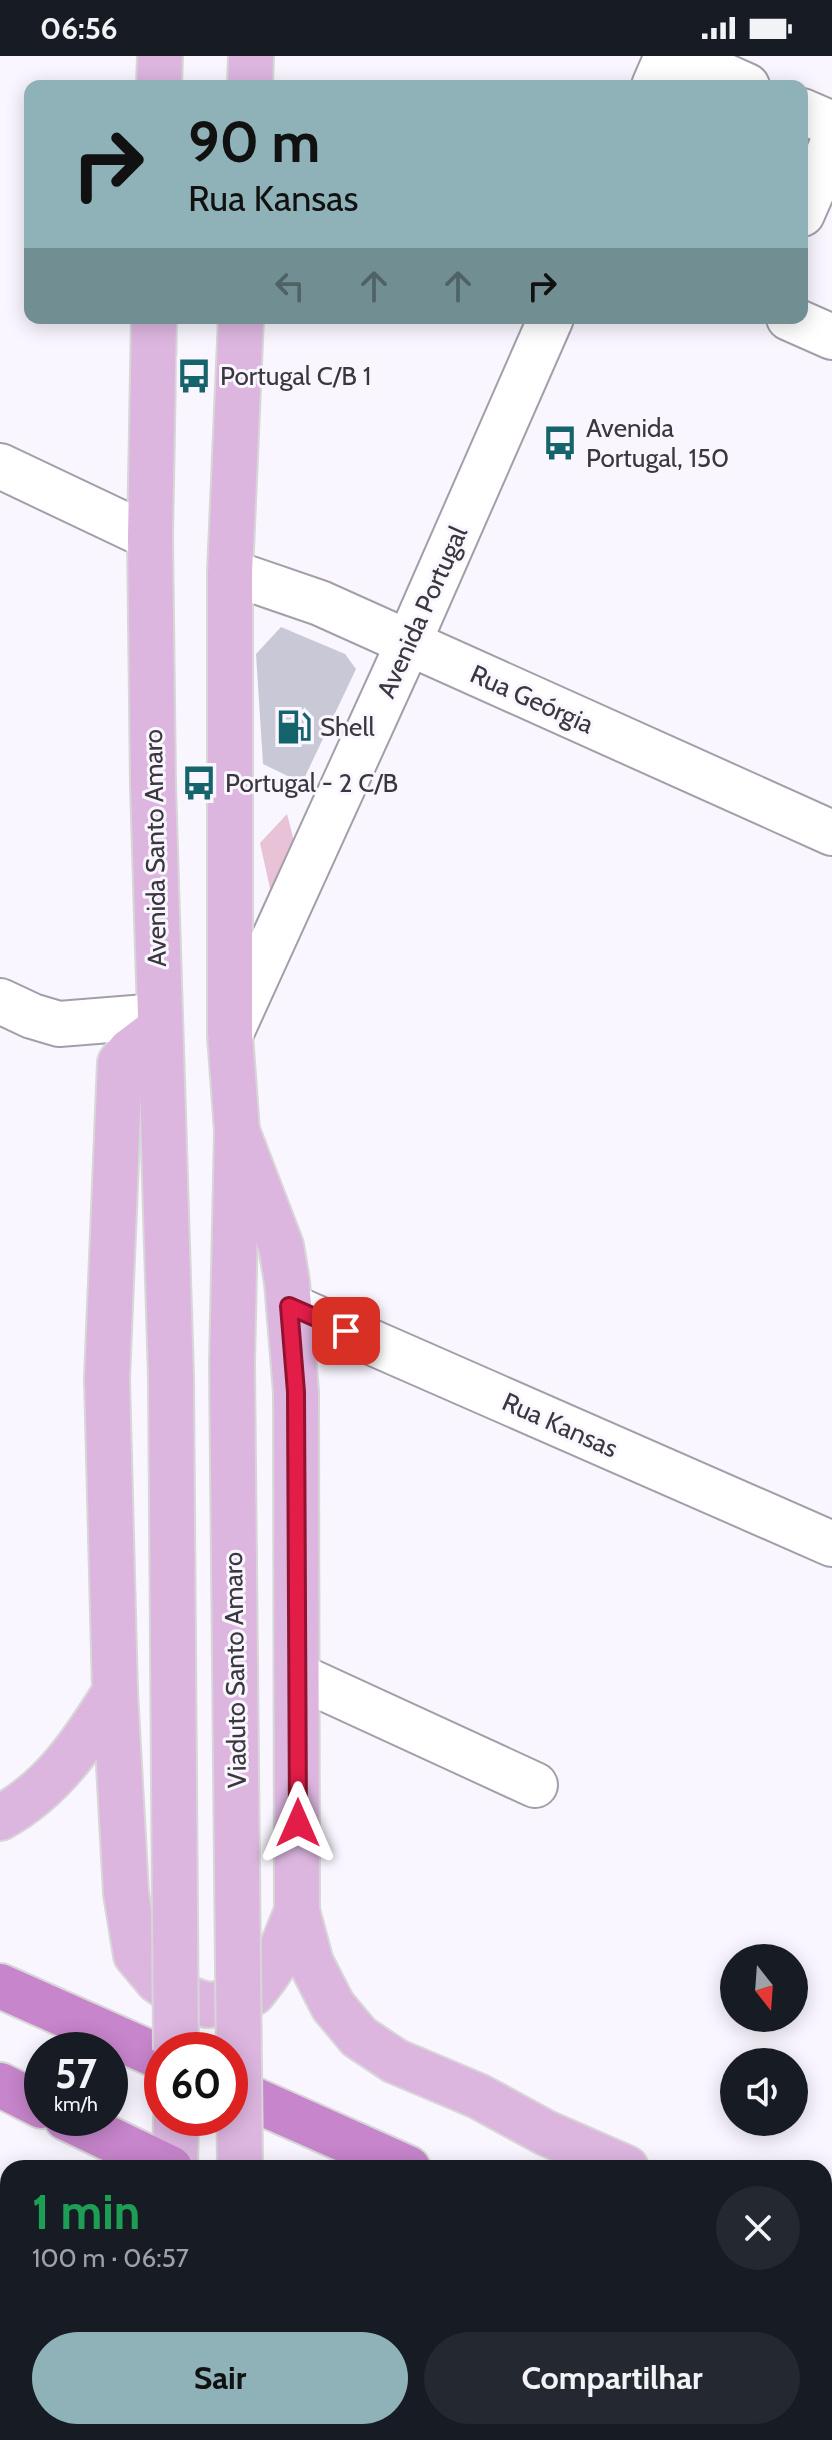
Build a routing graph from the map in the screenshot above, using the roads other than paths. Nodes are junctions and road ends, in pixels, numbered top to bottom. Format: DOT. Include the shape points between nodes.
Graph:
graph roads {
  1 [pos="160,56"];
  2 [pos="251,56"];
  3 [pos="667,56"];
  4 [pos="680,56"];
  5 [pos="159,80"];
  6 [pos="250,80"];
  7 [pos="657,80"];
  8 [pos="734,80"];
  9 [pos="808,114"];
  10 [pos="832,124"];
  11 [pos="832,145"];
  12 [pos="808,200"];
  13 [pos="154,324"];
  14 [pos="241,324"];
  15 [pos="548,324"];
  16 [pos="803,324"];
  17 [pos="832,337"];
  18 [pos="0,466"];
  19 [pos="150,537"];
  20 [pos="230,572"];
  21 [pos="408,644"];
  22 [pos="832,833"];
  23 [pos="0,1001"];
  24 [pos="159,1022"];
  25 [pos="230,1035"];
  26 [pos="237,1131"];
  27 [pos="289,1306"];
  28 [pos="832,1544"];
  29 [pos="298,1676"];
  30 [pos="115,1692"];
  31 [pos="535,1785"];
  32 [pos="0,1818"];
  33 [pos="297,1911"];
  34 [pos="0,1986"];
  35 [pos="176,2032"];
  36 [pos="144,2050"];
  37 [pos="0,2085"];
  38 [pos="24,2097"];
  39 [pos="248,2097"];
  40 [pos="104,2136"];
  41 [pos="175,2136"];
  42 [pos="552,2150"];
  43 [pos="155,2160"];
  44 [pos="173,2160"];
  45 [pos="240,2160"];
  46 [pos="390,2160"];
  47 [pos="593,2160"];
  1 -- 5 [label="main road"];
  2 -- 6 [label="main road"];
  3 -- 7 [label="street"];
  4 -- 8 [label="street"];
  9 -- 10 [label="street"];
  11 -- 12 [label="street"];
  13 -- 19 [label="main road, Avenida Santo Amaro"];
  14 -- 20 [label="main road"];
  15 -- 21 [label="street, Avenida Portugal"];
  16 -- 17 [label="street"];
  18 -- 19 [label="street"];
  19 -- 24 [label="main road, Avenida Santo Amaro"];
  20 -- 21 [label="street, Rua Geórgia" via="320,603"];
  20 -- 25 [label="main road"];
  21 -- 22 [label="street, Rua Geórgia"];
  21 -- 25 [label="street, Avenida Portugal"];
  23 -- 24 [label="street" via="59,1024"];
  24 -- 30 [label="main road" via="119,1069 107,1379"];
  24 -- 35 [label="main road, Avenida Santo Amaro, bridge" via="171,1377"];
  25 -- 26 [label="main road"];
  26 -- 27 [label="main road" via="281,1246"];
  26 -- 45 [label="main road, Viaduto Santo Amaro, bridge" via="232,1364"];
  27 -- 28 [label="street, Rua Kansas"];
  27 -- 29 [label="main road" via="296,1392"];
  29 -- 31 [label="street"];
  29 -- 33 [label="main road"];
  30 -- 32 [label="main road" via="52,1779"];
  30 -- 33 [label="main road" via="126,1893 136,1955 158,1981 180,1996 207,2005 230,2003 253,1993 266,1976"];
  33 -- 42 [label="main road" via="311,1963 333,2006 359,2037 395,2061 478,2096"];
  34 -- 36 [label="highway"];
  37 -- 38 [label="highway"];
  39 -- 46 [label="highway"];
  40 -- 43 [label="highway"];
  41 -- 44 [label="main road"];
  42 -- 47 [label="main road"];
}
